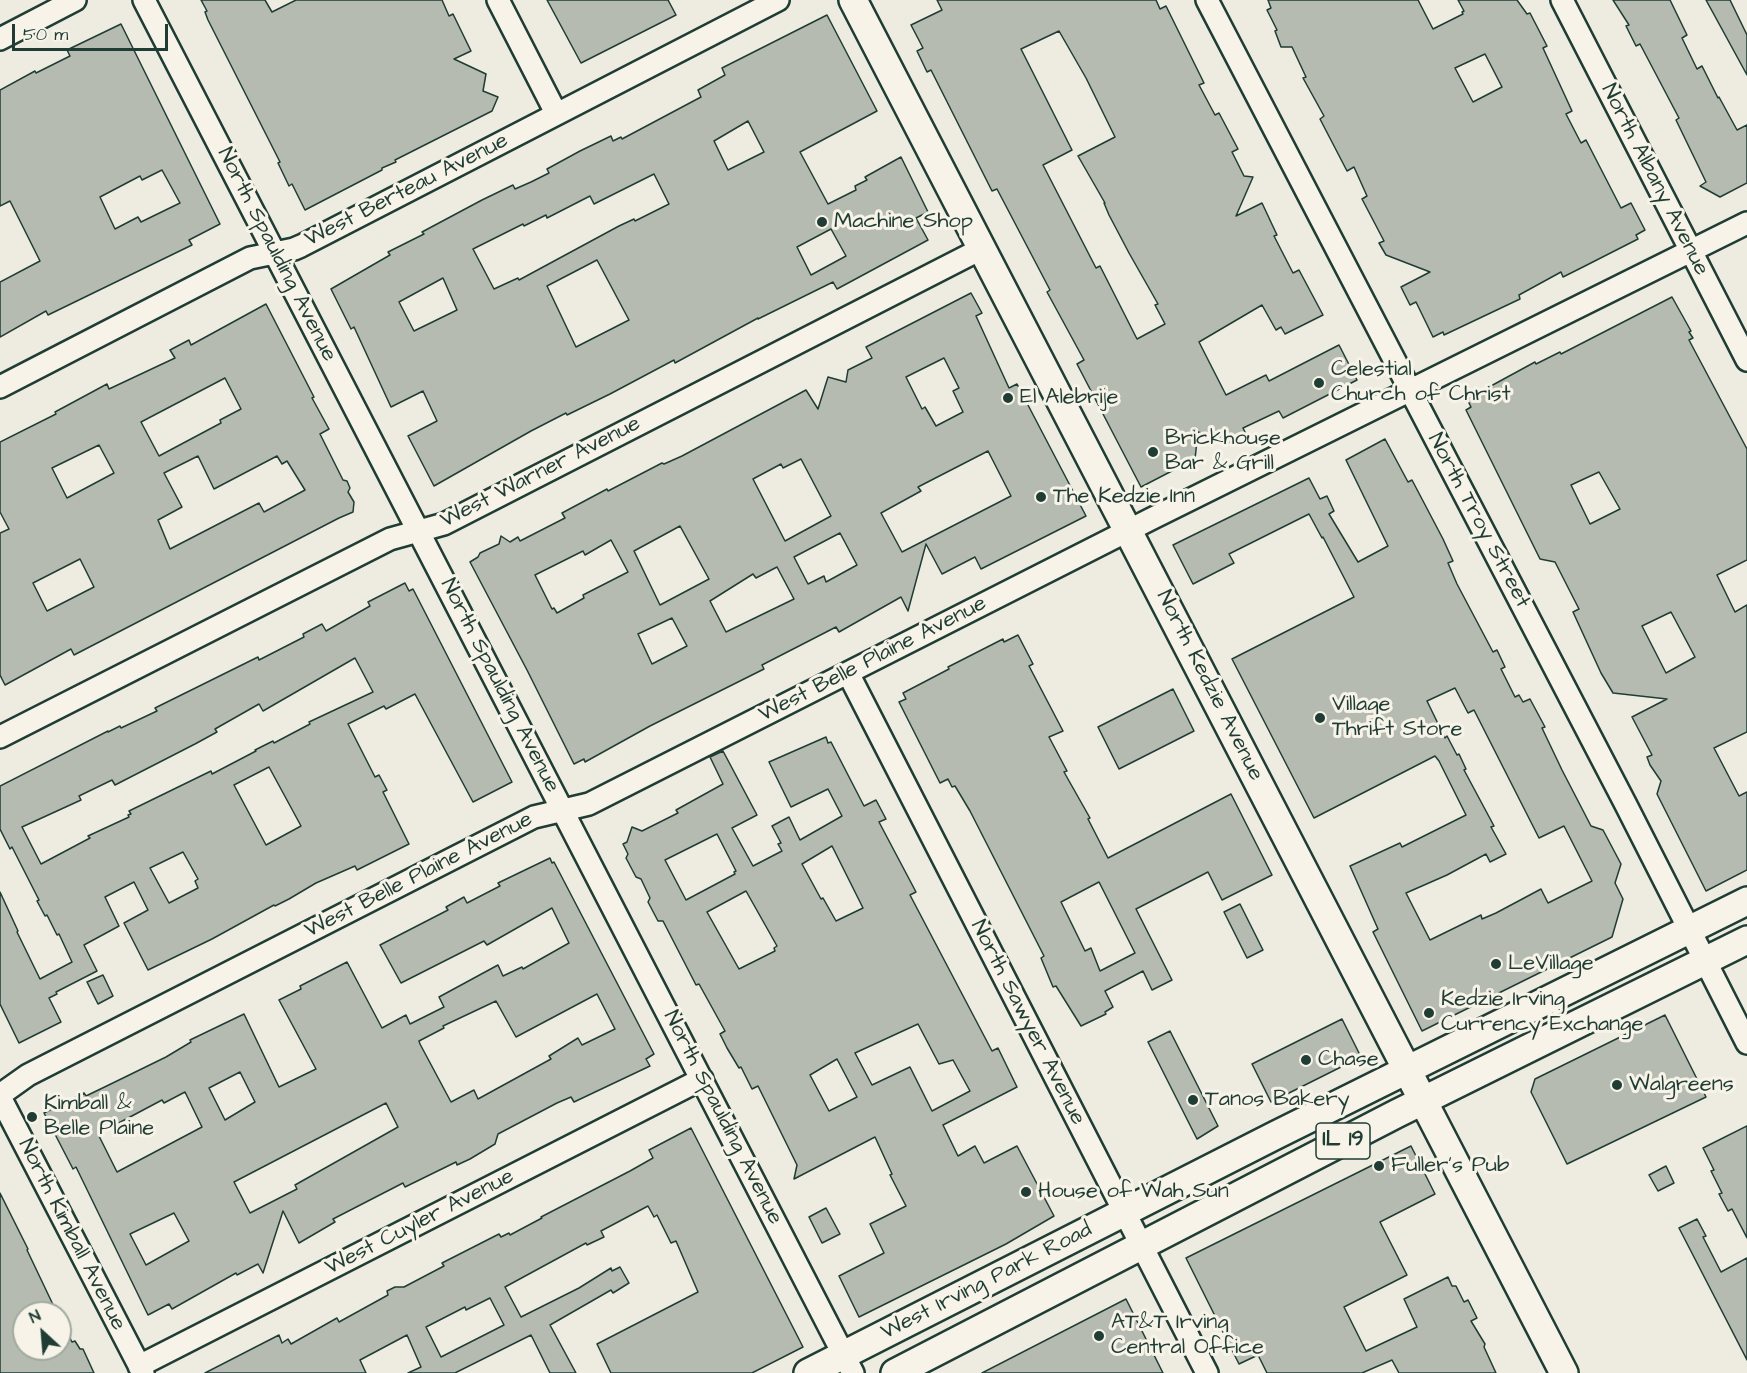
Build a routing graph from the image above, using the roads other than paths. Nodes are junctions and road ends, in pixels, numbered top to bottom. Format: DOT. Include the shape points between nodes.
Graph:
graph roads {
  1 [pos="75,0"];
  2 [pos="144,0"];
  3 [pos="498,0"];
  4 [pos="778,0"];
  5 [pos="853,0"];
  6 [pos="1207,0"];
  7 [pos="1562,0"];
  8 [pos="0,39"];
  9 [pos="556,113"];
  10 [pos="1747,223"];
  11 [pos="981,249"];
  12 [pos="1691,251"];
  13 [pos="274,252"];
  14 [pos="1747,360"];
  15 [pos="0,387"];
  16 [pos="1410,390"];
  17 [pos="419,531"];
  18 [pos="1128,531"];
  19 [pos="848,673"];
  20 [pos="0,737"];
  21 [pos="562,810"];
  22 [pos="1747,901"];
  23 [pos="1688,929"];
  24 [pos="1747,940"];
  25 [pos="1705,961"];
  26 [pos="1747,1043"];
  27 [pos="1408,1070"];
  28 [pos="702,1079"];
  29 [pos="0,1096"];
  30 [pos="1424,1100"];
  31 [pos="1125,1212"];
  32 [pos="1141,1244"];
  33 [pos="848,1364"];
  34 [pos="141,1369"];
  35 [pos="808,1373"];
  36 [pos="895,1373"];
  37 [pos="1207,1373"];
  38 [pos="1564,1373"];
  1 -- 8 [label="street"];
  2 -- 13 [label="street, North Spaulding Avenue"];
  3 -- 9 [label="street"];
  4 -- 9 [label="street, West Berteau Avenue"];
  5 -- 11 [label="main road, North Kedzie Avenue"];
  6 -- 16 [label="street, North Troy Street"];
  7 -- 12 [label="street, North Albany Avenue"];
  9 -- 13 [label="street, West Berteau Avenue" via="301,246"];
  10 -- 12 [label="street, West Belle Plaine Avenue"];
  11 -- 17 [label="street, West Warner Avenue" via="444,524"];
  11 -- 18 [label="main road, North Kedzie Avenue"];
  12 -- 14 [label="street, North Albany Avenue"];
  12 -- 16 [label="street, West Belle Plaine Avenue"];
  13 -- 15 [label="street, West Berteau Avenue" via="250,258"];
  13 -- 17 [label="street, North Spaulding Avenue"];
  16 -- 18 [label="street, West Belle Plaine Avenue"];
  16 -- 23 [label="street, North Troy Street"];
  17 -- 20 [label="street, West Warner Avenue" via="390,539"];
  17 -- 21 [label="street, North Spaulding Avenue"];
  18 -- 19 [label="street, West Belle Plaine Avenue"];
  18 -- 27 [label="main road, North Kedzie Avenue"];
  19 -- 21 [label="street, West Belle Plaine Avenue" via="587,805"];
  19 -- 31 [label="street, North Sawyer Avenue"];
  21 -- 28 [label="street, North Spaulding Avenue"];
  21 -- 29 [label="street, West Belle Plaine Avenue" via="534,817 28,1075"];
  22 -- 23 [label="main road, West Irving Park Road / IL 19"];
  23 -- 25 [label="street, North Troy Street"];
  23 -- 27 [label="main road, West Irving Park Road / IL 19"];
  24 -- 25 [label="main road, West Irving Park Road / IL 19"];
  25 -- 26 [label="street, North Troy Street"];
  25 -- 30 [label="main road, West Irving Park Road / IL 19"];
  27 -- 30 [label="main road, North Kedzie Avenue"];
  27 -- 31 [label="main road, West Irving Park Road / IL 19"];
  28 -- 33 [label="street, North Spaulding Avenue"];
  28 -- 34 [label="street, West Cuyler Avenue"];
  29 -- 34 [label="street, North Kimball Avenue"];
  30 -- 32 [label="main road, West Irving Park Road / IL 19"];
  30 -- 38 [label="main road, North Kedzie Avenue"];
  31 -- 32 [label="street, North Sawyer Avenue"];
  31 -- 33 [label="main road, West Irving Park Road / IL 19"];
  32 -- 36 [label="main road, West Irving Park Road / IL 19"];
  32 -- 37 [label="street, North Sawyer Avenue"];
  33 -- 35 [label="main road, West Irving Park Road / IL 19"];
}
